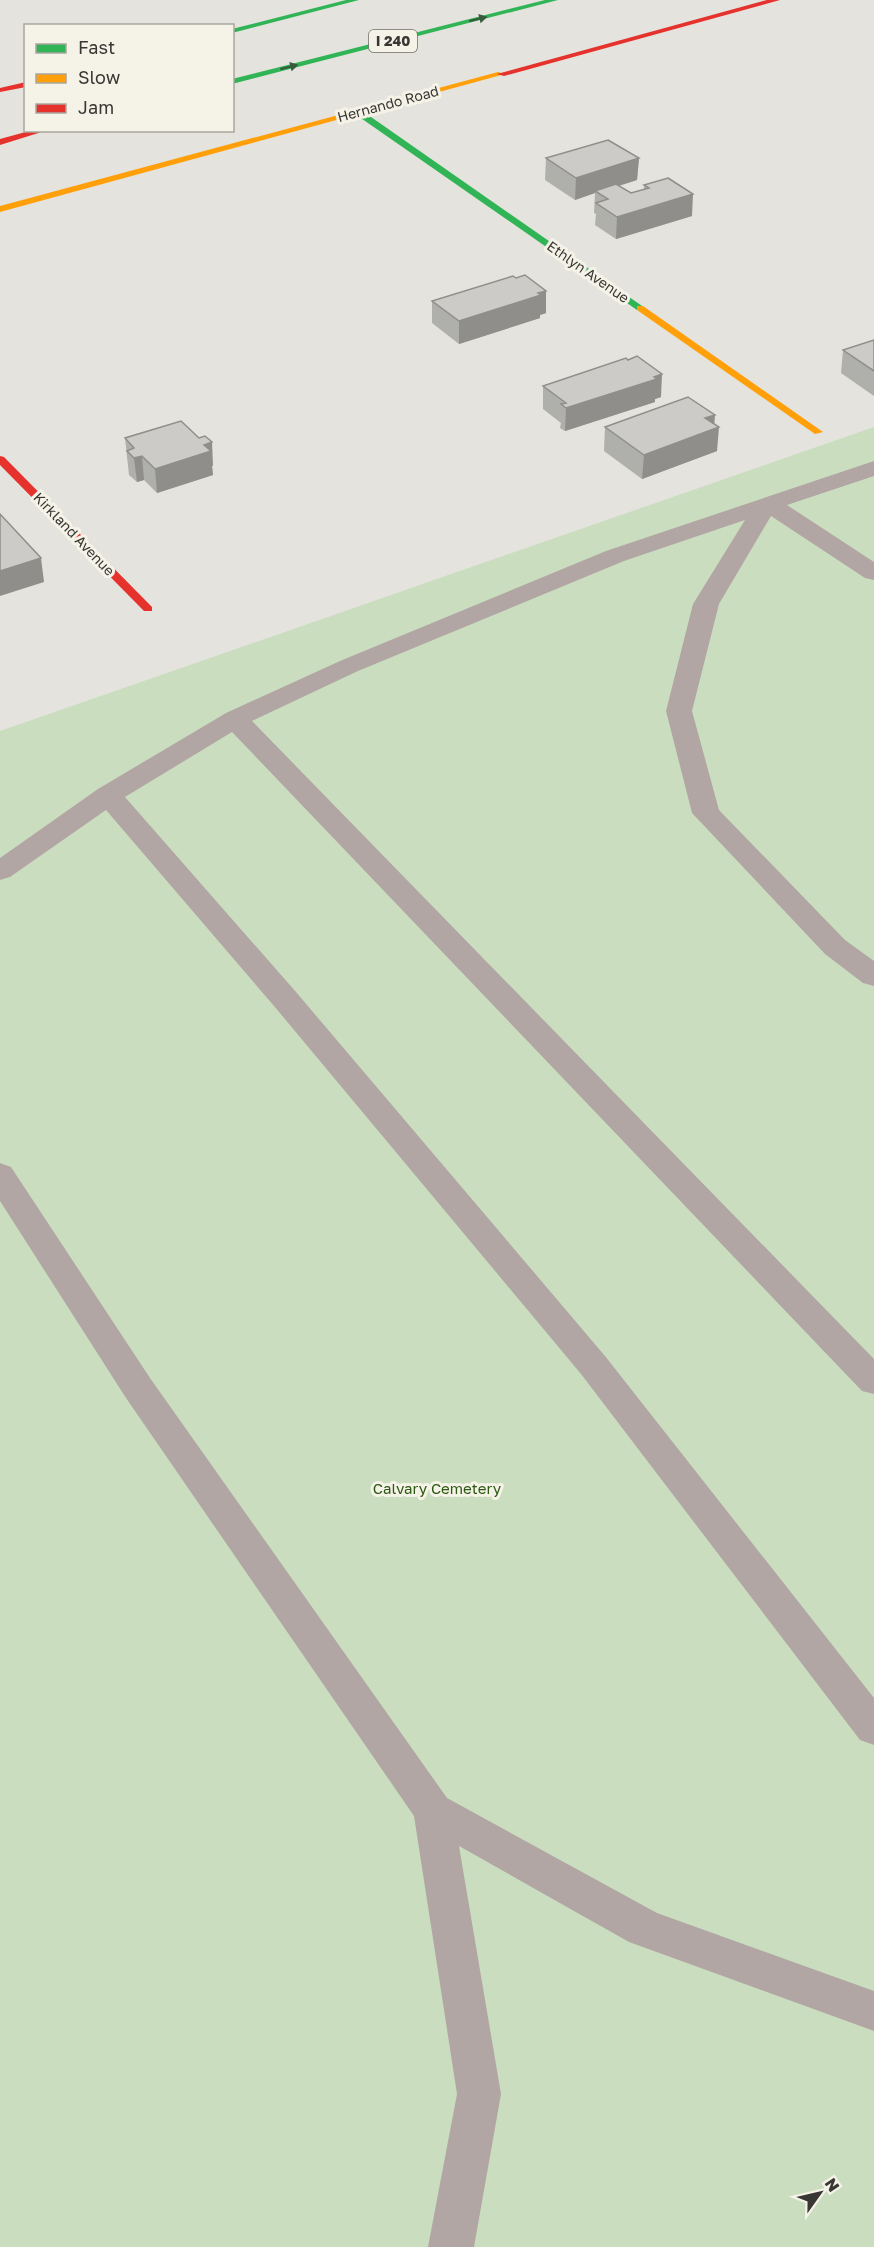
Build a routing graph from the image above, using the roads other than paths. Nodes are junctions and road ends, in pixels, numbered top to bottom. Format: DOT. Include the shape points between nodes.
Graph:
graph roads {
  1 [pos="355,0"];
  2 [pos="554,0"];
  3 [pos="776,0"];
  4 [pos="234,30"];
  5 [pos="234,81"];
  6 [pos="24,84"];
  7 [pos="0,90"];
  8 [pos="358,112"];
  9 [pos="37,132"];
  10 [pos="0,142"];
  11 [pos="0,209"];
  12 [pos="818,432"];
  13 [pos="0,459"];
  14 [pos="874,468"];
  15 [pos="874,491"];
  16 [pos="767,502"];
  17 [pos="874,573"];
  18 [pos="148,609"];
  19 [pos="235,719"];
  20 [pos="108,795"];
  21 [pos="0,871"];
  22 [pos="874,976"];
  23 [pos="0,1175"];
  24 [pos="874,1381"];
  25 [pos="874,1728"];
  26 [pos="433,1811"];
  27 [pos="874,2011"];
  28 [pos="452,2247"];
  1 -- 4 [label="main road"];
  5 -- 2 [label="main road, I 240, one-way"];
  3 -- 8 [label="main road, Hernando Road"];
  6 -- 7 [label="main road"];
  8 -- 11 [label="main road, Hernando Road"];
  8 -- 12 [label="main road, Ethlyn Avenue"];
  9 -- 10 [label="main road"];
  13 -- 18 [label="main road, Kirkland Avenue"];
  14 -- 16 [label="lane"];
  15 -- 16 [label="lane"];
  16 -- 17 [label="lane"];
  16 -- 19 [label="lane" via="603,561 349,666"];
  16 -- 22 [label="lane" via="706,603 679,711 706,813 835,947"];
  19 -- 20 [label="lane"];
  19 -- 24 [label="lane"];
  20 -- 21 [label="lane"];
  20 -- 25 [label="lane" via="593,1365"];
  23 -- 26 [label="lane" via="138,1388"];
  26 -- 27 [label="lane" via="644,1928"];
  26 -- 28 [label="lane" via="479,2094"];
}
